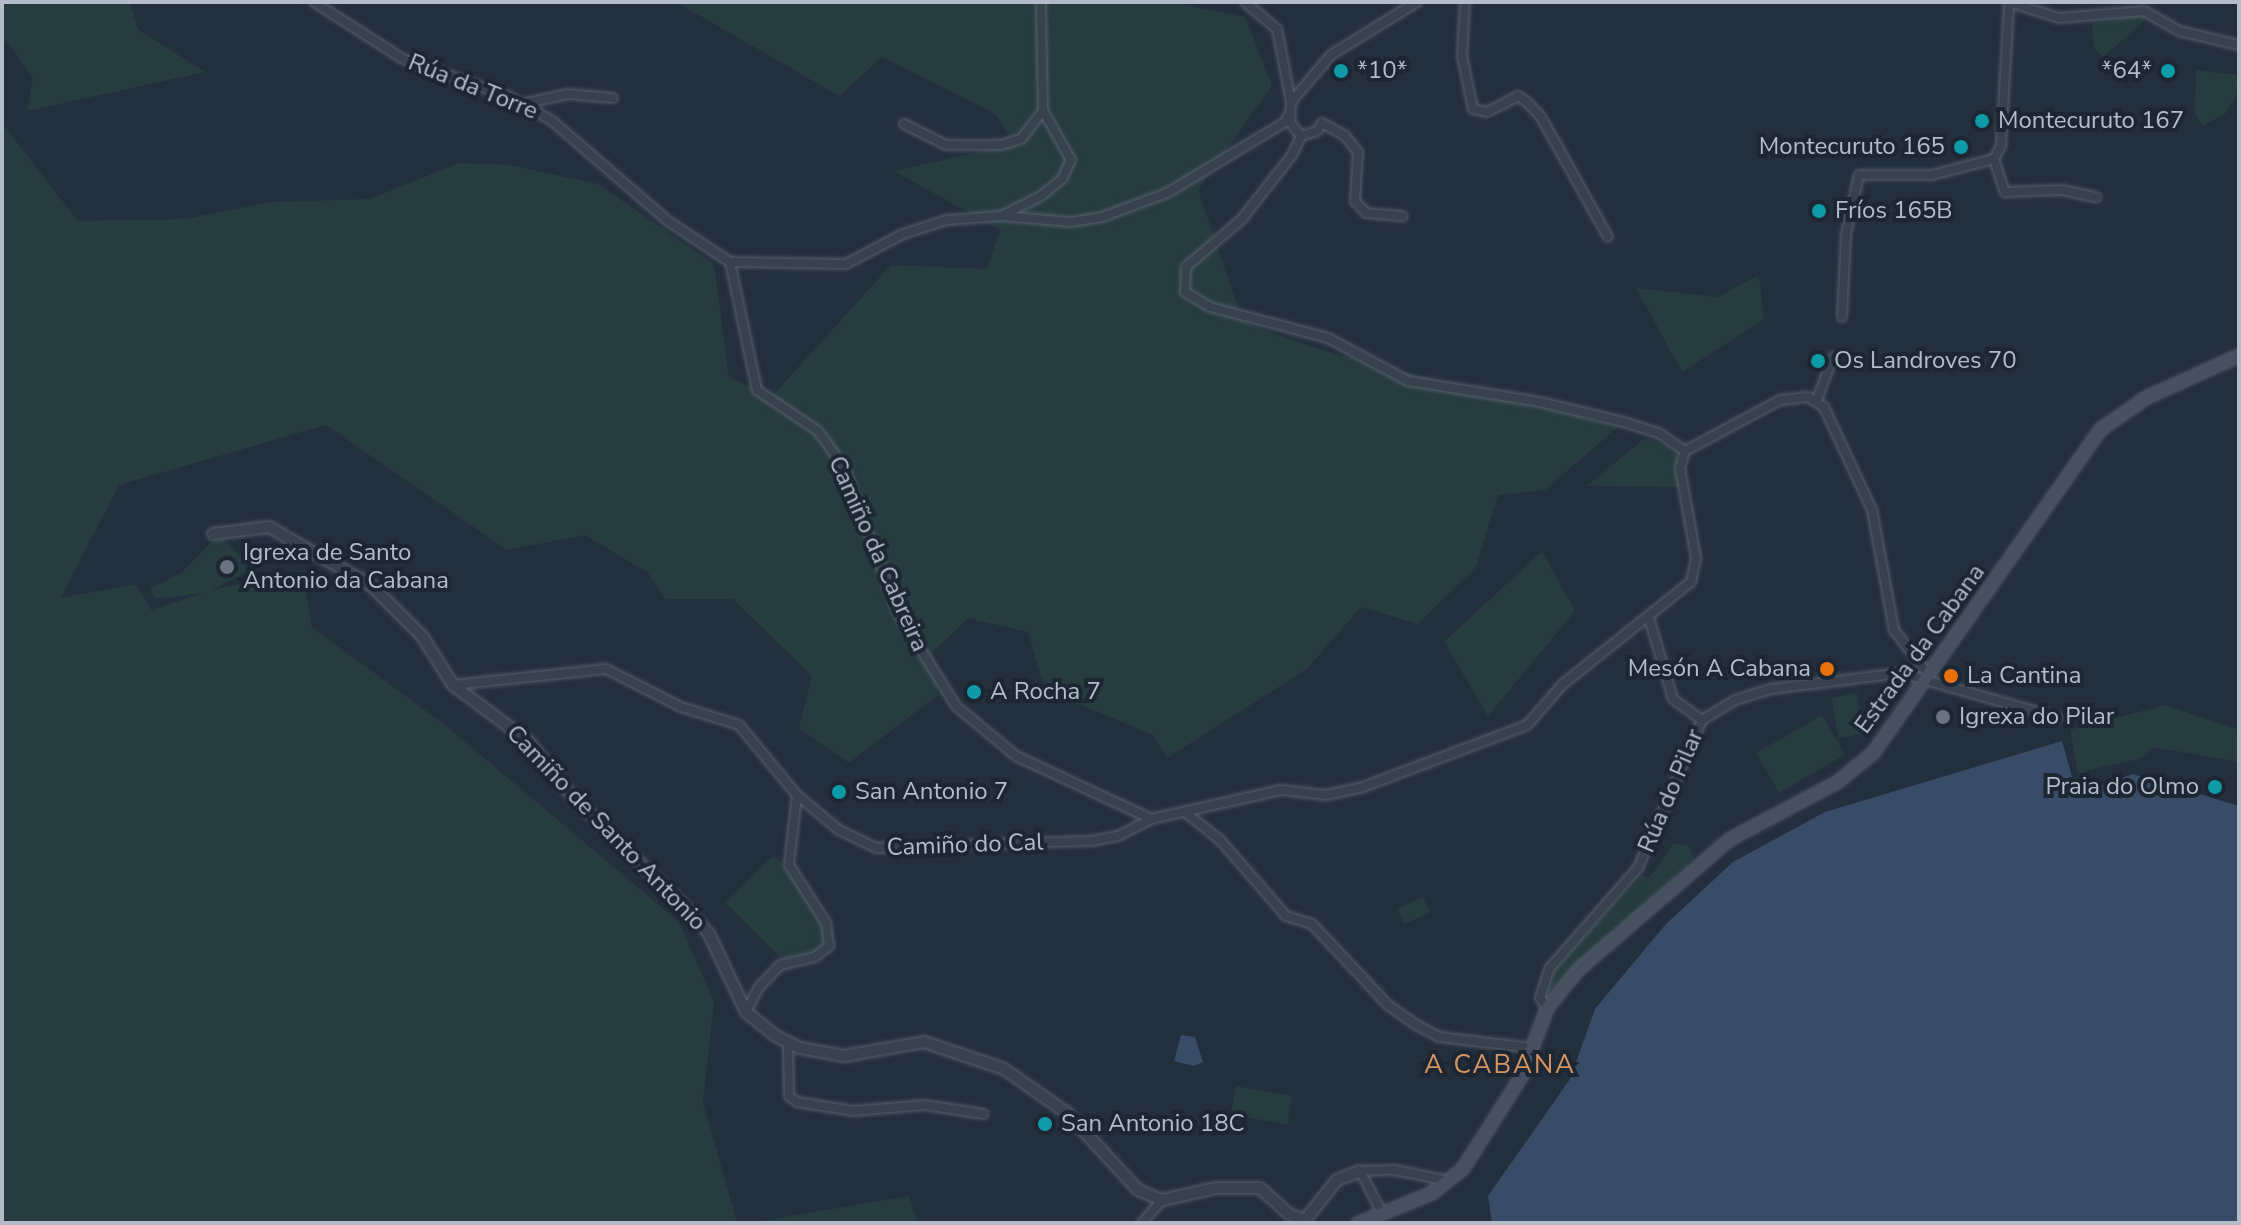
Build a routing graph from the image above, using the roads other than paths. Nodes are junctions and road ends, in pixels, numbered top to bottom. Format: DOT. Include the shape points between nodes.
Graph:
graph roads {
  1 [pos="314,2"];
  2 [pos="1041,2"];
  3 [pos="1245,2"];
  4 [pos="1417,2"];
  5 [pos="1465,2"];
  6 [pos="2009,2"];
  7 [pos="2239,45"];
  8 [pos="613,98"];
  9 [pos="1291,102"];
  10 [pos="522,104"];
  11 [pos="1043,111"];
  12 [pos="1289,114"];
  13 [pos="904,124"];
  14 [pos="1301,136"];
  15 [pos="1994,159"];
  16 [pos="2096,197"];
  17 [pos="1001,216"];
  18 [pos="1403,216"];
  19 [pos="1608,237"];
  20 [pos="730,262"];
  21 [pos="1842,317"];
  22 [pos="2239,355"];
  23 [pos="1833,357"];
  24 [pos="1817,400"];
  25 [pos="1685,451"];
  26 [pos="213,534"];
  27 [pos="1649,618"];
  28 [pos="1925,678"];
  29 [pos="453,685"];
  30 [pos="2058,718"];
  31 [pos="1702,720"];
  32 [pos="797,795"];
  33 [pos="1185,812"];
  34 [pos="1151,819"];
  35 [pos="1547,1007"];
  36 [pos="746,1012"];
  37 [pos="788,1042"];
  38 [pos="1532,1048"];
  39 [pos="983,1114"];
  40 [pos="1360,1171"];
  41 [pos="1449,1181"];
  42 [pos="1162,1200"];
  43 [pos="1380,1209"];
  44 [pos="1142,1223"];
  45 [pos="1357,1223"];
  1 -- 10 [label="street, Rúa da Torre" via="403,59"];
  2 -- 11 [label="street"];
  3 -- 9 [label="street" via="1277,29"];
  4 -- 9 [label="street" via="1331,55"];
  5 -- 19 [label="street" via="1463,65 1473,109 1487,112 1518,96 1526,101 1541,117"];
  6 -- 7 [label="street" via="2059,18 2144,11 2179,31"];
  6 -- 15 [label="street" via="2001,146"];
  8 -- 10 [label="street" via="568,94"];
  9 -- 12 [label="street"];
  10 -- 20 [label="street, Rúa da Torre" via="551,120 668,221"];
  11 -- 13 [label="street" via="1021,139 1001,145 946,145"];
  11 -- 17 [label="street" via="1069,150 1069,170 1041,196"];
  12 -- 14 [label="street"];
  12 -- 17 [label="street" via="1285,122 1167,193 1133,206 1071,222"];
  14 -- 18 [label="street" via="1317,131 1322,123 1345,136 1358,152 1355,201 1366,213"];
  14 -- 25 [label="street" via="1242,219 1186,267 1181,278 1189,297 1328,338 1408,381 1540,402 1627,423 1660,434"];
  15 -- 16 [label="street" via="2005,192 2062,190"];
  15 -- 21 [label="street" via="1932,175 1859,175 1846,234"];
  17 -- 20 [label="street" via="947,220 917,229 846,264"];
  20 -- 34 [label="street, Camiño da Cabreira" via="757,390 818,431 844,467 899,615 956,706 1016,756"];
  22 -- 28 [label="main road, Estrada da Cabana" via="2146,397 2100,429"];
  23 -- 24 [label="street"];
  24 -- 25 [label="street" via="1780,400"];
  24 -- 28 [label="street" via="1872,510 1894,630"];
  25 -- 27 [label="street" via="1680,468 1696,572 1678,597"];
  26 -- 29 [label="street, Camiño de Santo Antonio" via="269,527 372,586 422,636"];
  27 -- 31 [label="street" via="1673,699"];
  27 -- 33 [label="street" via="1563,684 1527,725 1508,734 1363,787 1326,795 1281,790"];
  28 -- 30 [label="street, Rúa do Pilar"];
  28 -- 31 [label="street, Rúa do Pilar" via="1901,673 1771,689 1735,700"];
  28 -- 35 [label="main road, Estrada da Cabana" via="1858,766 1758,822 1692,867 1578,969"];
  29 -- 32 [label="street, Camiño do Cal" via="606,669 681,707 739,725"];
  29 -- 36 [label="street, Camiño de Santo Antonio" via="528,741 572,796 685,907 709,934"];
  31 -- 35 [label="street, Rúa do Pilar" via="1638,868 1550,968 1540,998"];
  32 -- 34 [label="street, Camiño do Cal" via="862,843 893,850 971,842 1092,841 1118,836"];
  32 -- 36 [label="street" via="789,865 826,923 829,946 815,957 780,965 759,987"];
  33 -- 34 [label="street"];
  33 -- 38 [label="street" via="1220,840 1286,916 1312,924 1388,1005 1415,1024 1439,1037"];
  35 -- 38 [label="main road, Estrada da Cabana"];
  36 -- 37 [label="street, Camiño de Santo Antonio"];
  37 -- 39 [label="street" via="789,1096 797,1102 853,1111 925,1105"];
  37 -- 42 [label="street, Camiño de Santo Antonio" via="844,1056 924,1042 1004,1069 1067,1113 1138,1190"];
  38 -- 41 [label="main road, Estrada da Cabana" via="1514,1089"];
  40 -- 41 [label="street" via="1395,1170"];
  40 -- 42 [label="street" via="1337,1180 1305,1220 1290,1215 1260,1188 1216,1188"];
  40 -- 43 [label="street"];
  41 -- 43 [label="main road" via="1417,1200"];
  42 -- 44 [label="street"];
  43 -- 45 [label="main road"];
}
